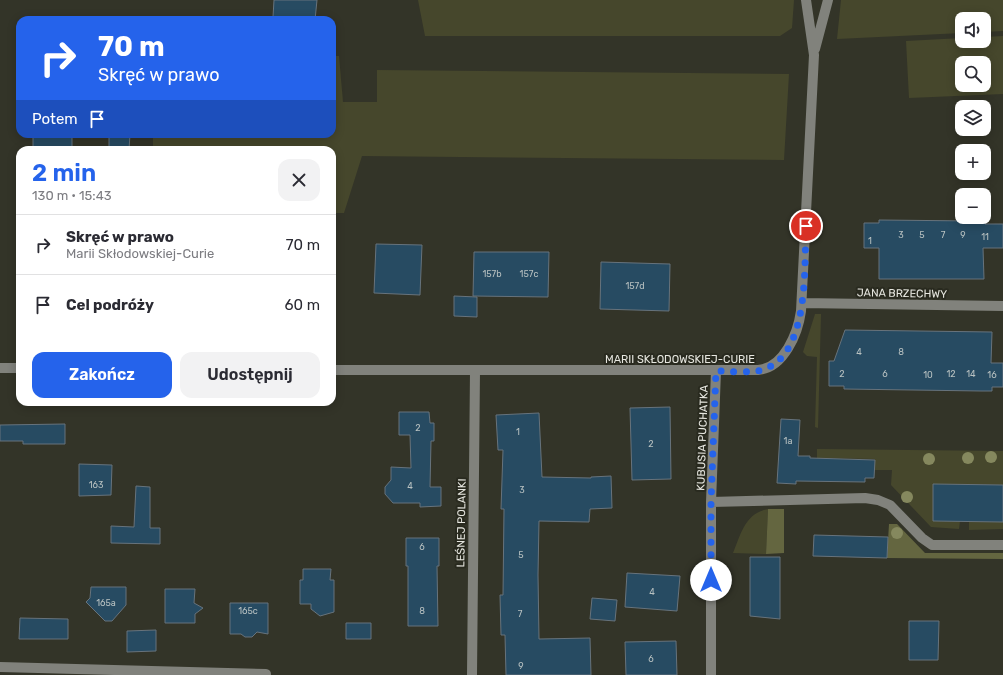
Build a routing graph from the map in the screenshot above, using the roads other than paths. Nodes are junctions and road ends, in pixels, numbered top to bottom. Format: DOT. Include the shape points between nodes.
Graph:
graph roads {
  1 [pos="806,0"];
  2 [pos="828,0"];
  3 [pos="814,55"];
  4 [pos="802,303"];
  5 [pos="1003,306"];
  6 [pos="0,368"];
  7 [pos="16,368"];
  8 [pos="336,370"];
  9 [pos="475,371"];
  10 [pos="716,371"];
  11 [pos="711,502"];
  12 [pos="1003,545"];
  13 [pos="0,668"];
  14 [pos="266,674"];
  15 [pos="472,675"];
  16 [pos="711,675"];
  1 -- 3 [label="street, MARII SKŁODOWSKIEJ-CURIE"];
  2 -- 3 [label="street"];
  3 -- 4 [label="street, MARII SKŁODOWSKIEJ-CURIE"];
  4 -- 5 [label="street, JANA BRZECHWY"];
  4 -- 10 [label="street, MARII SKŁODOWSKIEJ-CURIE" via="798,326 792,340 772,366 758,370"];
  6 -- 7 [label="street"];
  8 -- 9 [label="street, MARII SKŁODOWSKIEJ-CURIE"];
  9 -- 10 [label="street, MARII SKŁODOWSKIEJ-CURIE"];
  9 -- 15 [label="street, LEŚNEJ POLANKI"];
  10 -- 11 [label="street, KUBUSIA PUCHATKA"];
  11 -- 12 [label="street" via="865,498 890,504 932,546"];
  11 -- 16 [label="street, KUBUSIA PUCHATKA"];
  13 -- 14 [label="street"];
}
